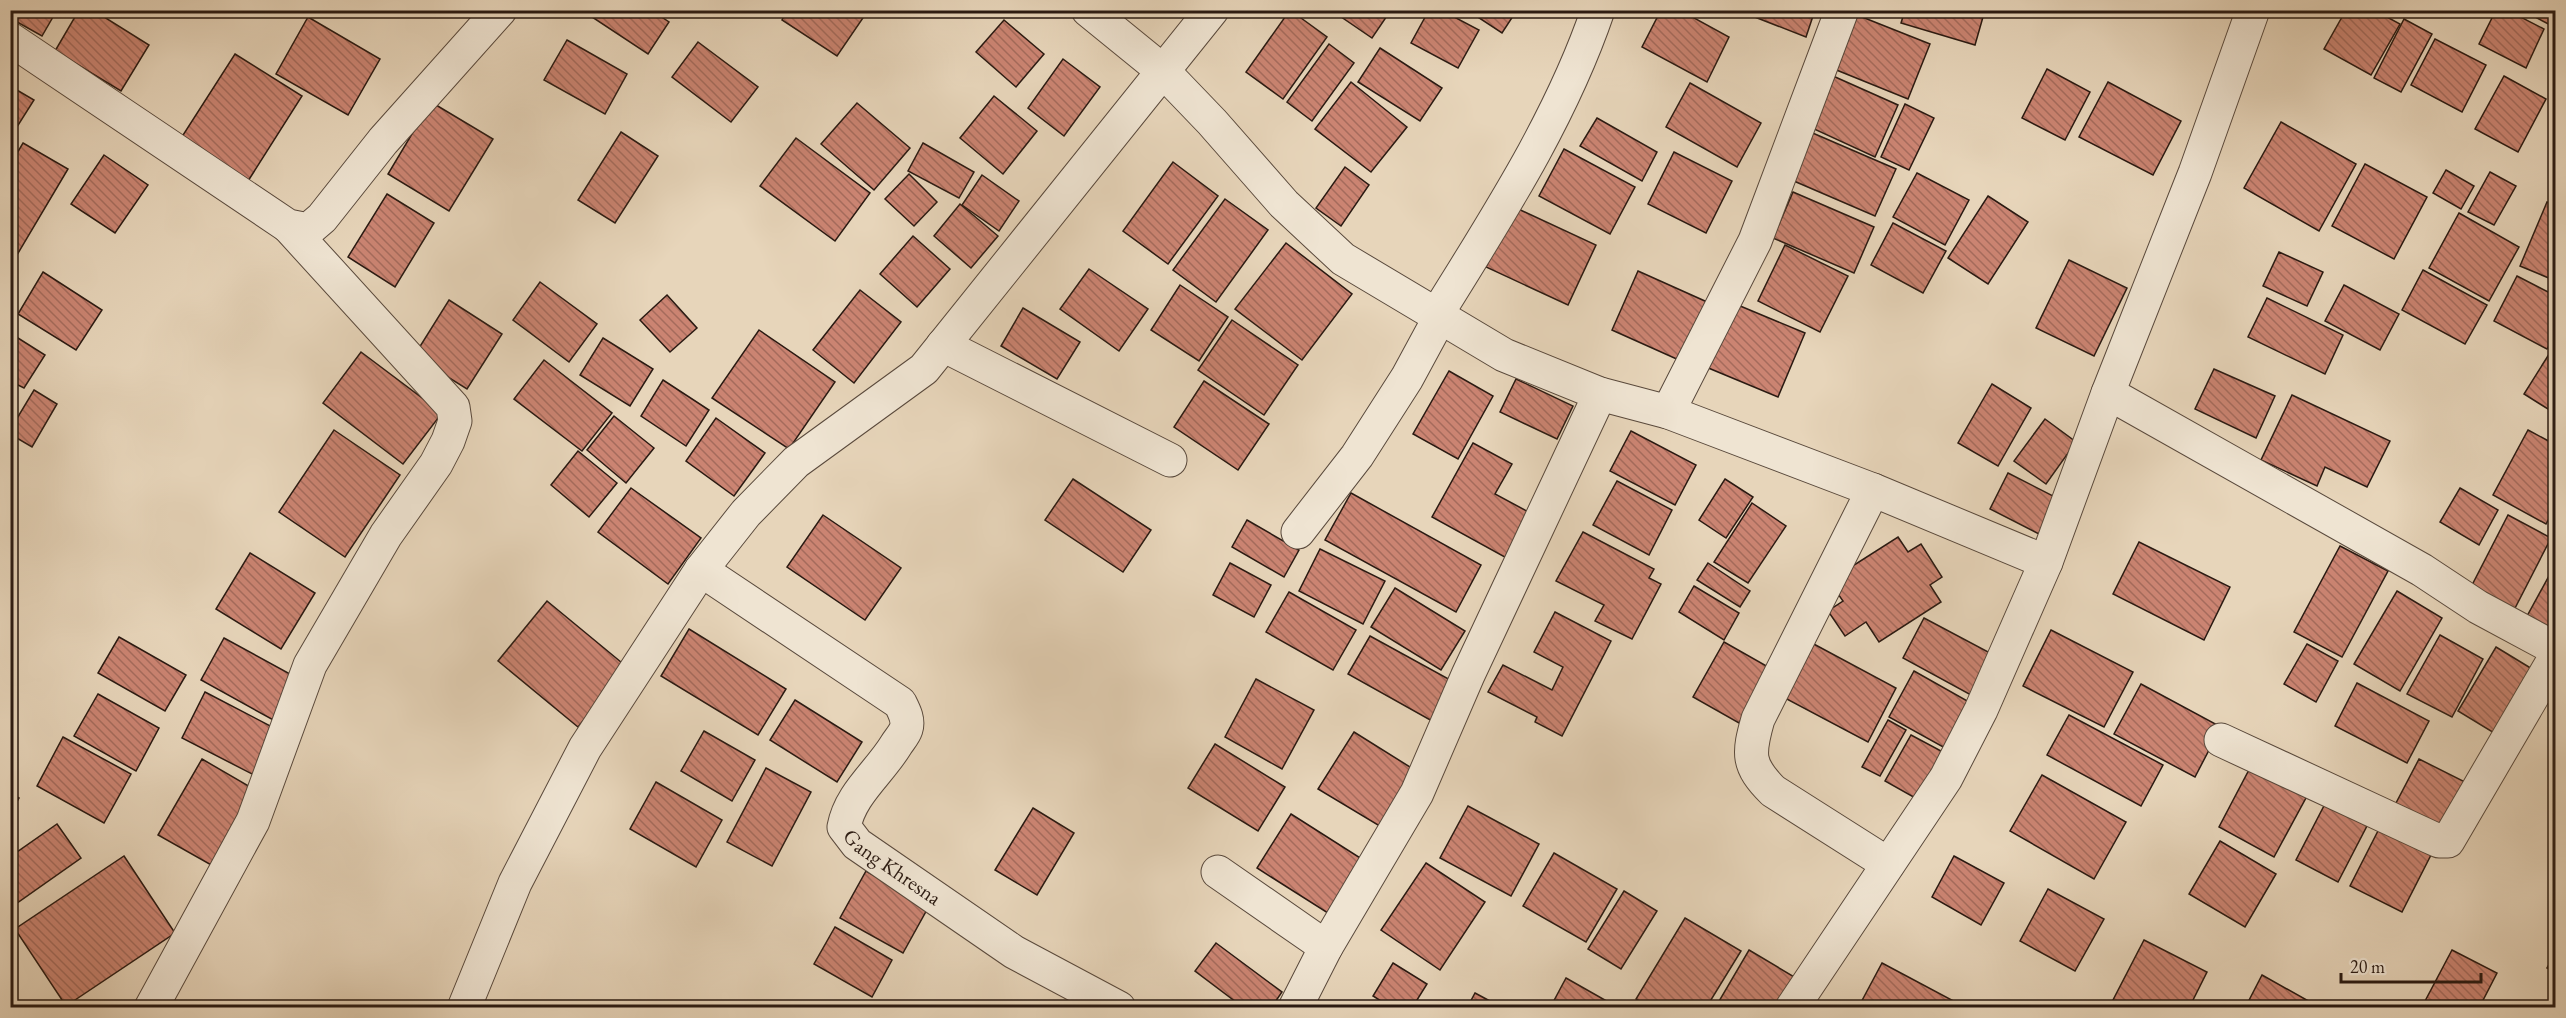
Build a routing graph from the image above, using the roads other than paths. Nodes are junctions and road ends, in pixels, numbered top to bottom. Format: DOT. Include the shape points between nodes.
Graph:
graph roads {
  1 [pos="500,10"];
  2 [pos="1088,10"];
  3 [pos="1212,10"];
  4 [pos="1598,10"];
  5 [pos="1842,10"];
  6 [pos="2253,10"];
  7 [pos="10,39"];
  8 [pos="1163,71"];
  9 [pos="288,226"];
  10 [pos="1439,316"];
  11 [pos="943,345"];
  12 [pos="2108,393"];
  13 [pos="1600,394"];
  14 [pos="1668,412"];
  15 [pos="1170,460"];
  16 [pos="1874,490"];
  17 [pos="1298,532"];
  18 [pos="2046,562"];
  19 [pos="701,570"];
  20 [pos="2556,649"];
  21 [pos="2556,656"];
  22 [pos="2222,740"];
  23 [pos="1888,864"];
  24 [pos="1218,872"];
  25 [pos="1326,947"];
  26 [pos="151,1008"];
  27 [pos="464,1008"];
  28 [pos="1119,1008"];
  29 [pos="1295,1008"];
  30 [pos="1792,1008"];
  1 -- 9 [label="street" via="383,141 322,218 308,230"];
  2 -- 8 [label="street"];
  3 -- 8 [label="street"];
  4 -- 10 [label="street" via="1584,52 1515,187"];
  5 -- 14 [label="street" via="1755,241"];
  6 -- 12 [label="street" via="2195,173"];
  7 -- 9 [label="street"];
  8 -- 10 [label="street" via="1284,204 1343,259"];
  8 -- 11 [label="street"];
  9 -- 26 [label="street" via="453,407 455,421 436,464 386,535 310,665 253,821"];
  10 -- 13 [label="street" via="1504,356"];
  10 -- 17 [label="street" via="1407,378 1357,456"];
  11 -- 15 [label="street"];
  11 -- 19 [label="street" via="924,369 796,462 746,513"];
  12 -- 18 [label="street"];
  12 -- 20 [label="street"];
  13 -- 14 [label="street"];
  13 -- 25 [label="street" via="1417,793"];
  14 -- 16 [label="street"];
  16 -- 18 [label="street"];
  16 -- 23 [label="street" via="1758,719 1750,753 1759,777 1773,791"];
  18 -- 23 [label="street" via="1981,710 1946,778"];
  19 -- 27 [label="street" via="585,748 515,883"];
  19 -- 28 [label="street, Gang Khresna" via="900,703 907,717 906,729 846,815 844,827 857,844 1014,952"];
  21 -- 22 [label="street" via="2448,841 2430,837"];
  23 -- 30 [label="street"];
  24 -- 25 [label="street"];
  25 -- 29 [label="street"];
}
